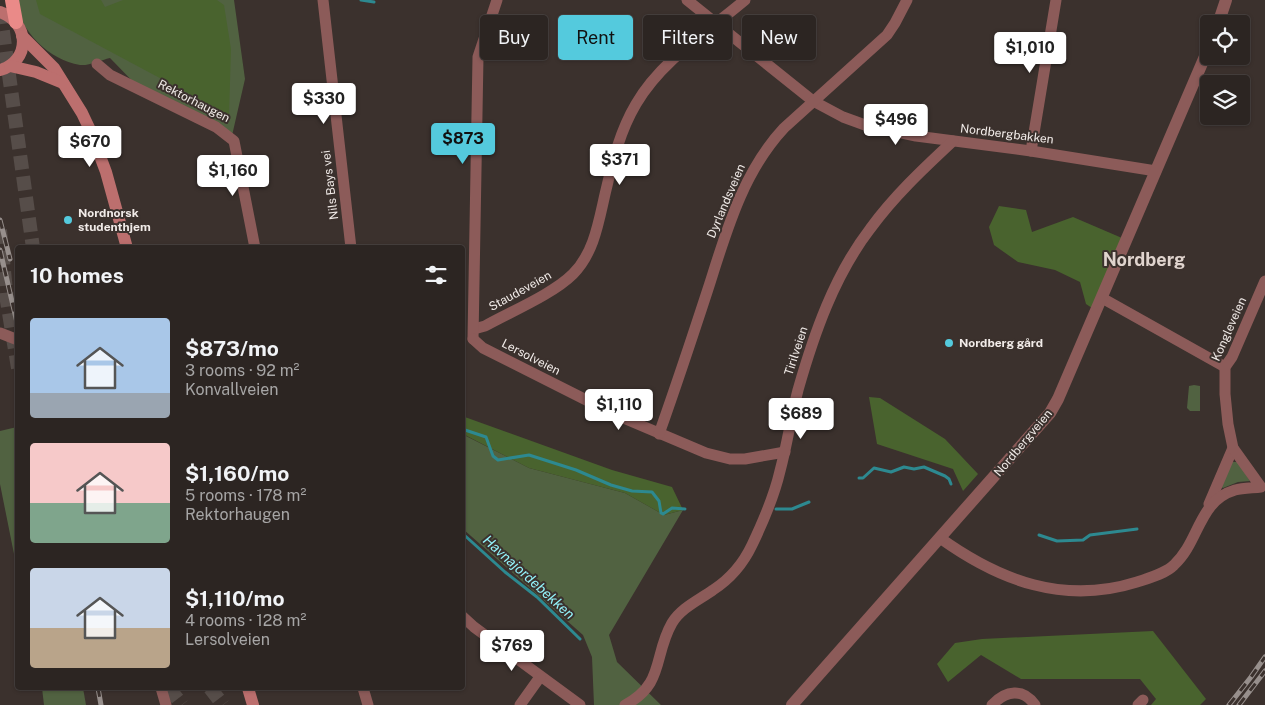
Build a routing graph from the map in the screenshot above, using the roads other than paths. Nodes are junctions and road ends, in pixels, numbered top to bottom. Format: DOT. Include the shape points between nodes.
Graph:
graph roads {
  1 [pos="12,0"];
  2 [pos="323,0"];
  3 [pos="497,0"];
  4 [pos="686,0"];
  5 [pos="745,0"];
  6 [pos="907,0"];
  7 [pos="1056,0"];
  8 [pos="1226,0"];
  9 [pos="0,12"];
  10 [pos="705,15"];
  11 [pos="728,15"];
  12 [pos="1221,15"];
  13 [pos="16,22"];
  14 [pos="22,36"];
  15 [pos="732,36"];
  16 [pos="672,60"];
  17 [pos="97,64"];
  18 [pos="1201,65"];
  19 [pos="5,68"];
  20 [pos="63,83"];
  21 [pos="813,101"];
  22 [pos="953,141"];
  23 [pos="1031,151"];
  24 [pos="1156,171"];
  25 [pos="125,245"];
  26 [pos="254,245"];
  27 [pos="351,245"];
  28 [pos="1265,281"];
  29 [pos="1102,298"];
  30 [pos="0,333"];
  31 [pos="470,336"];
  32 [pos="15,339"];
  33 [pos="1225,367"];
  34 [pos="659,434"];
  35 [pos="1233,448"];
  36 [pos="785,452"];
  37 [pos="1263,488"];
  38 [pos="1207,508"];
  39 [pos="940,538"];
  40 [pos="465,619"];
  41 [pos="540,677"];
  42 [pos="162,690"];
  43 [pos="249,690"];
  44 [pos="364,690"];
  45 [pos="166,705"];
  46 [pos="253,705"];
  47 [pos="368,705"];
  48 [pos="520,705"];
  49 [pos="580,705"];
  50 [pos="625,705"];
  51 [pos="792,705"];
  52 [pos="992,705"];
  53 [pos="1035,705"];
  1 -- 13 [label="highway"];
  2 -- 27 [label="street, Nils Bays vei"];
  3 -- 31 [label="street" via="478,57"];
  4 -- 10 [label="street, Nordbergbakken"];
  5 -- 11 [label="street, Staudeveien"];
  6 -- 21 [label="street, Dyrlandsveien" via="887,35"];
  7 -- 23 [label="street"];
  8 -- 12 [label="street"];
  9 -- 13 [label="main road"];
  13 -- 14 [label="main road"];
  14 -- 19 [label="main road" via="19,56"];
  14 -- 20 [label="main road" via="54,68"];
  15 -- 21 [label="street, Nordbergbakken"];
  16 -- 31 [label="street, Staudeveien" via="636,103 622,133 591,246 579,267 564,282"];
  17 -- 26 [label="street, Rektorhaugen" via="110,75 216,127 234,140"];
  18 -- 24 [label="street, Nordbergveien"];
  19 -- 20 [label="main road" via="36,72"];
  20 -- 25 [label="main road" via="91,132 106,172"];
  21 -- 22 [label="street, Nordbergbakken" via="864,125"];
  21 -- 34 [label="street, Dyrlandsveien" via="772,141 750,175 728,228"];
  22 -- 23 [label="street, Nordbergbakken"];
  22 -- 36 [label="street, Tirilveien" via="891,203 868,230 851,258 821,319 808,356"];
  23 -- 24 [label="street, Nordbergbakken"];
  24 -- 29 [label="street, Nordbergveien"];
  28 -- 33 [label="street, Kongleveien" via="1232,358"];
  29 -- 33 [label="street"];
  29 -- 39 [label="street, Nordbergveien" via="1050,413"];
  30 -- 32 [label="street"];
  31 -- 34 [label="street, Lersolveien" via="483,348"];
  33 -- 35 [label="street, Kongleveien" via="1225,394"];
  34 -- 36 [label="street, Lersolveien" via="730,459"];
  35 -- 37 [label="street, Kongleveien"];
  35 -- 38 [label="street"];
  36 -- 50 [label="street, Tirilveien" via="772,497 745,560 727,580 678,615 669,630 648,687"];
  37 -- 38 [label="street, Kongleveien" via="1235,490 1221,496"];
  38 -- 39 [label="street" via="1194,538 1174,566 1127,585 1088,591 1052,589 1018,582"];
  39 -- 51 [label="street, Nordbergveien"];
  40 -- 41 [label="street"];
  41 -- 48 [label="street"];
  41 -- 49 [label="street"];
  42 -- 45 [label="street"];
  43 -- 46 [label="main road"];
  44 -- 47 [label="street"];
  52 -- 53 [label="street" via="998,698 1013,692 1030,698"];
}
